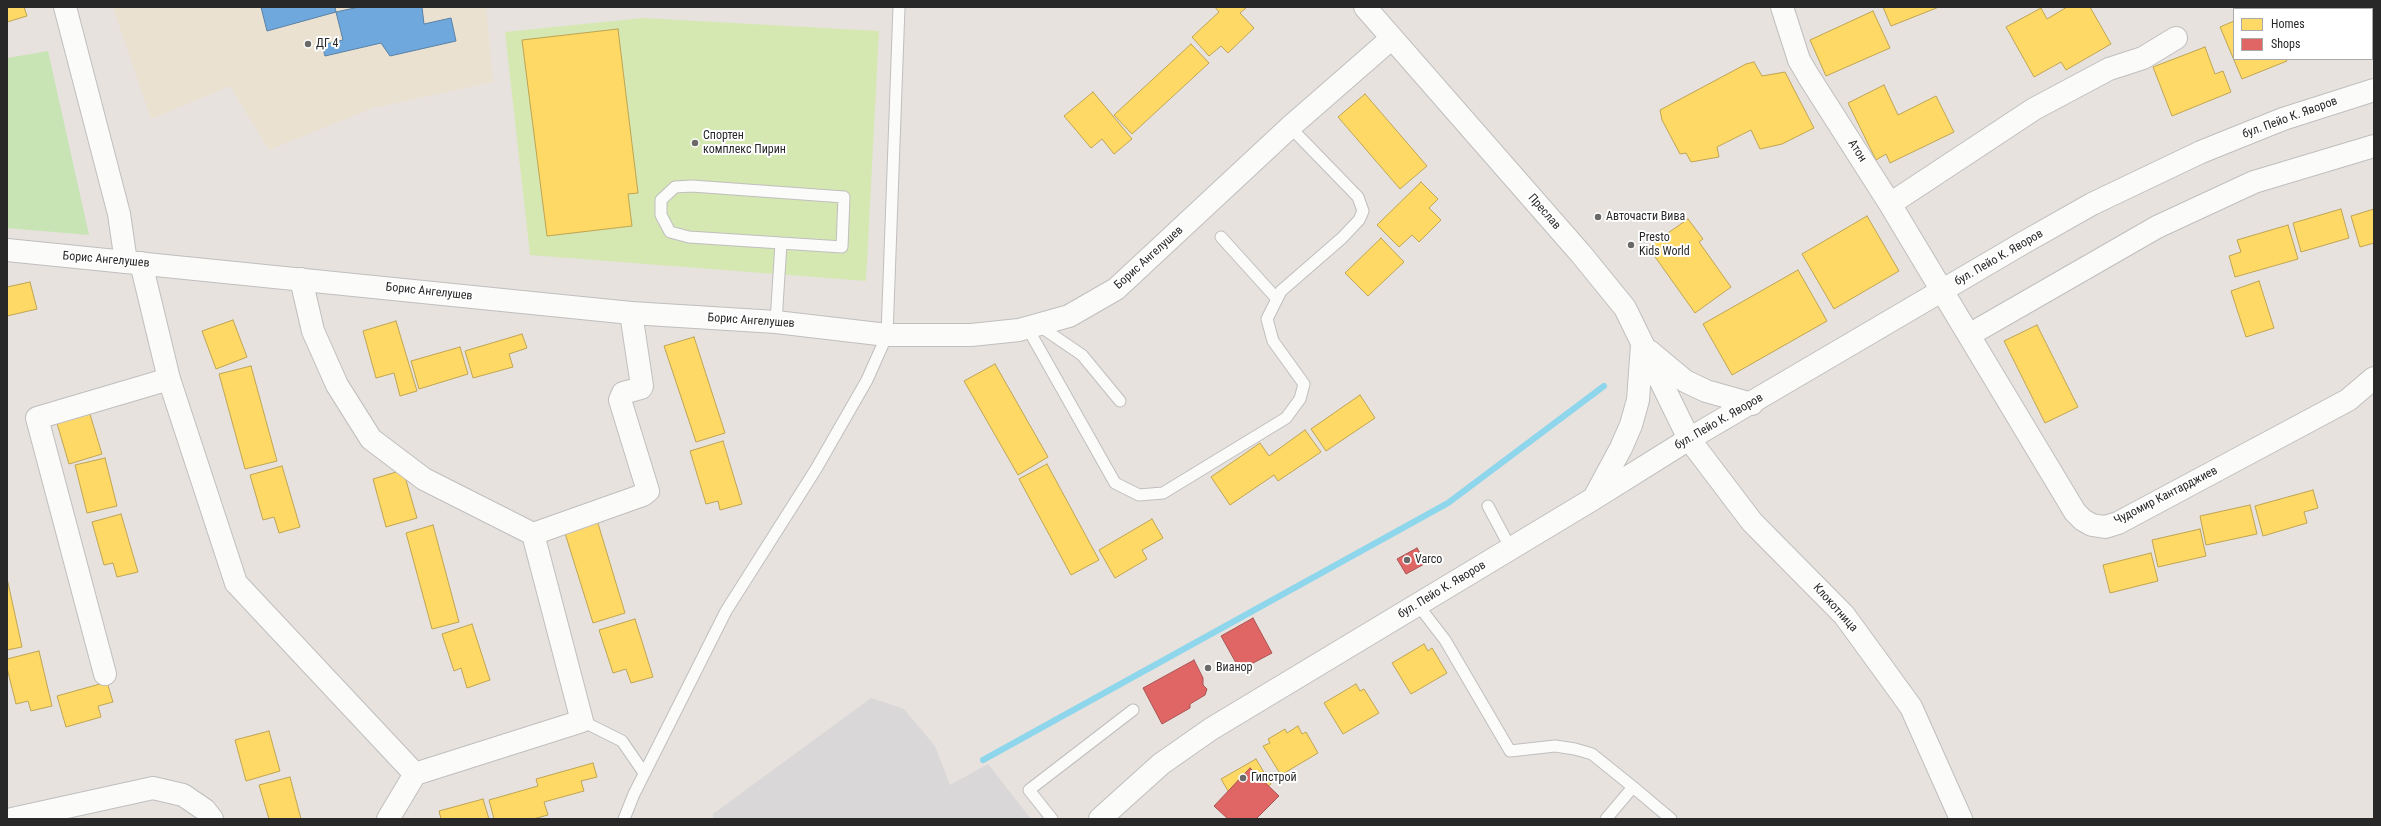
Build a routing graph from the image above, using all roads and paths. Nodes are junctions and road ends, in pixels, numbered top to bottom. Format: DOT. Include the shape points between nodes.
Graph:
graph roads {
  1 [pos="66,7"];
  2 [pos="899,7"];
  3 [pos="1365,7"];
  4 [pos="1782,7"];
  5 [pos="1392,38"];
  6 [pos="2176,38"];
  7 [pos="2374,90"];
  8 [pos="1290,127"];
  9 [pos="2374,146"];
  10 [pos="1890,204"];
  11 [pos="1221,237"];
  12 [pos="781,243"];
  13 [pos="7,250"];
  14 [pos="134,262"];
  15 [pos="301,279"];
  16 [pos="1943,291"];
  17 [pos="1277,299"];
  18 [pos="631,313"];
  19 [pos="776,322"];
  20 [pos="1032,326"];
  21 [pos="887,335"];
  22 [pos="1969,335"];
  23 [pos="1642,346"];
  24 [pos="2374,378"];
  25 [pos="169,379"];
  26 [pos="1120,401"];
  27 [pos="1752,404"];
  28 [pos="1689,440"];
  29 [pos="1593,500"];
  30 [pos="1488,506"];
  31 [pos="533,534"];
  32 [pos="1511,549"];
  33 [pos="1418,605"];
  34 [pos="105,674"];
  35 [pos="1133,710"];
  36 [pos="582,721"];
  37 [pos="644,773"];
  38 [pos="415,774"];
  39 [pos="1633,787"];
  40 [pos="7,803"];
  41 [pos="12,819"];
  42 [pos="212,819"];
  43 [pos="388,819"];
  44 [pos="624,819"];
  45 [pos="1052,819"];
  46 [pos="1100,819"];
  47 [pos="1606,819"];
  48 [pos="1671,819"];
  49 [pos="1961,819"];
  1 -- 14 [label="street" via="119,214"];
  2 -- 21 [label="lane"];
  3 -- 5 [label="street, Преслав"];
  4 -- 10 [label="street, Атон" via="1800,60"];
  5 -- 8 [label="street, Борис Ангелушев"];
  5 -- 23 [label="street, Преслав" via="1613,291 1628,313"];
  6 -- 10 [label="street" via="2143,58 2109,69 2034,109"];
  7 -- 16 [label="street, бул. Пейо К. Яворов" via="2283,119 2163,169 2092,204"];
  8 -- 17 [label="lane" via="1358,197 1364,211 1342,238 1281,291"];
  8 -- 20 [label="street, Борис Ангелушев" via="1116,289 1069,316"];
  9 -- 22 [label="street" via="2254,182 2157,227"];
  10 -- 16 [label="street, Атон"];
  11 -- 17 [label="lane"];
  12 -- 12 [label="lane" via="689,237 670,232 661,215 661,200 675,187 692,186 844,197 842,247"];
  12 -- 19 [label="lane"];
  13 -- 14 [label="street, Борис Ангелушев"];
  14 -- 15 [label="street, Борис Ангелушев"];
  14 -- 25 [label="street"];
  15 -- 18 [label="street, Борис Ангелушев"];
  15 -- 31 [label="street" via="313,332 337,384 371,439 424,480"];
  16 -- 22 [label="street, Чудомир Кантарджиев"];
  16 -- 27 [label="street, бул. Пейо К. Яворов"];
  17 -- 20 [label="lane" via="1267,319 1273,341 1304,384 1300,399 1286,418 1163,493 1139,495 1115,483"];
  18 -- 19 [label="street, Борис Ангелушев"];
  18 -- 31 [label="street" via="642,386 623,393 620,400 648,491"];
  19 -- 21 [label="street, Борис Ангелушев"];
  20 -- 21 [label="street, Борис Ангелушев" via="971,335"];
  20 -- 26 [label="lane" via="1082,355"];
  21 -- 37 [label="lane" via="867,380 820,462 726,611"];
  22 -- 24 [label="street, Чудомир Кантарджиев" via="2075,512 2092,525 2105,527 2118,523 2348,400"];
  23 -- 27 [label="street" via="1685,381"];
  23 -- 28 [label="street, Преслав"];
  23 -- 29 [label="street" via="1638,400 1621,448"];
  25 -- 34 [label="street" via="38,418"];
  25 -- 38 [label="street" via="236,583"];
  27 -- 28 [label="street, бул. Пейо К. Яворов"];
  28 -- 29 [label="street, бул. Пейо К. Яворов"];
  28 -- 49 [label="street, Клокотница" via="1752,522 1844,614 1886,672 1911,707"];
  29 -- 32 [label="street, бул. Пейо К. Яворов"];
  30 -- 32 [label="lane"];
  31 -- 36 [label="street"];
  32 -- 33 [label="street, бул. Пейо К. Яворов"];
  33 -- 39 [label="lane" via="1445,640 1510,751 1555,746 1575,748 1592,754"];
  33 -- 46 [label="street, бул. Пейо К. Яворов" via="1181,748"];
  35 -- 45 [label="lane" via="1029,790"];
  36 -- 37 [label="lane" via="622,741"];
  36 -- 38 [label="street"];
  37 -- 44 [label="lane"];
  38 -- 43 [label="street"];
  39 -- 47 [label="lane"];
  39 -- 48 [label="lane"];
  40 -- 41 [label="street"];
  41 -- 42 [label="street" via="154,788 183,795 205,810"];
}
